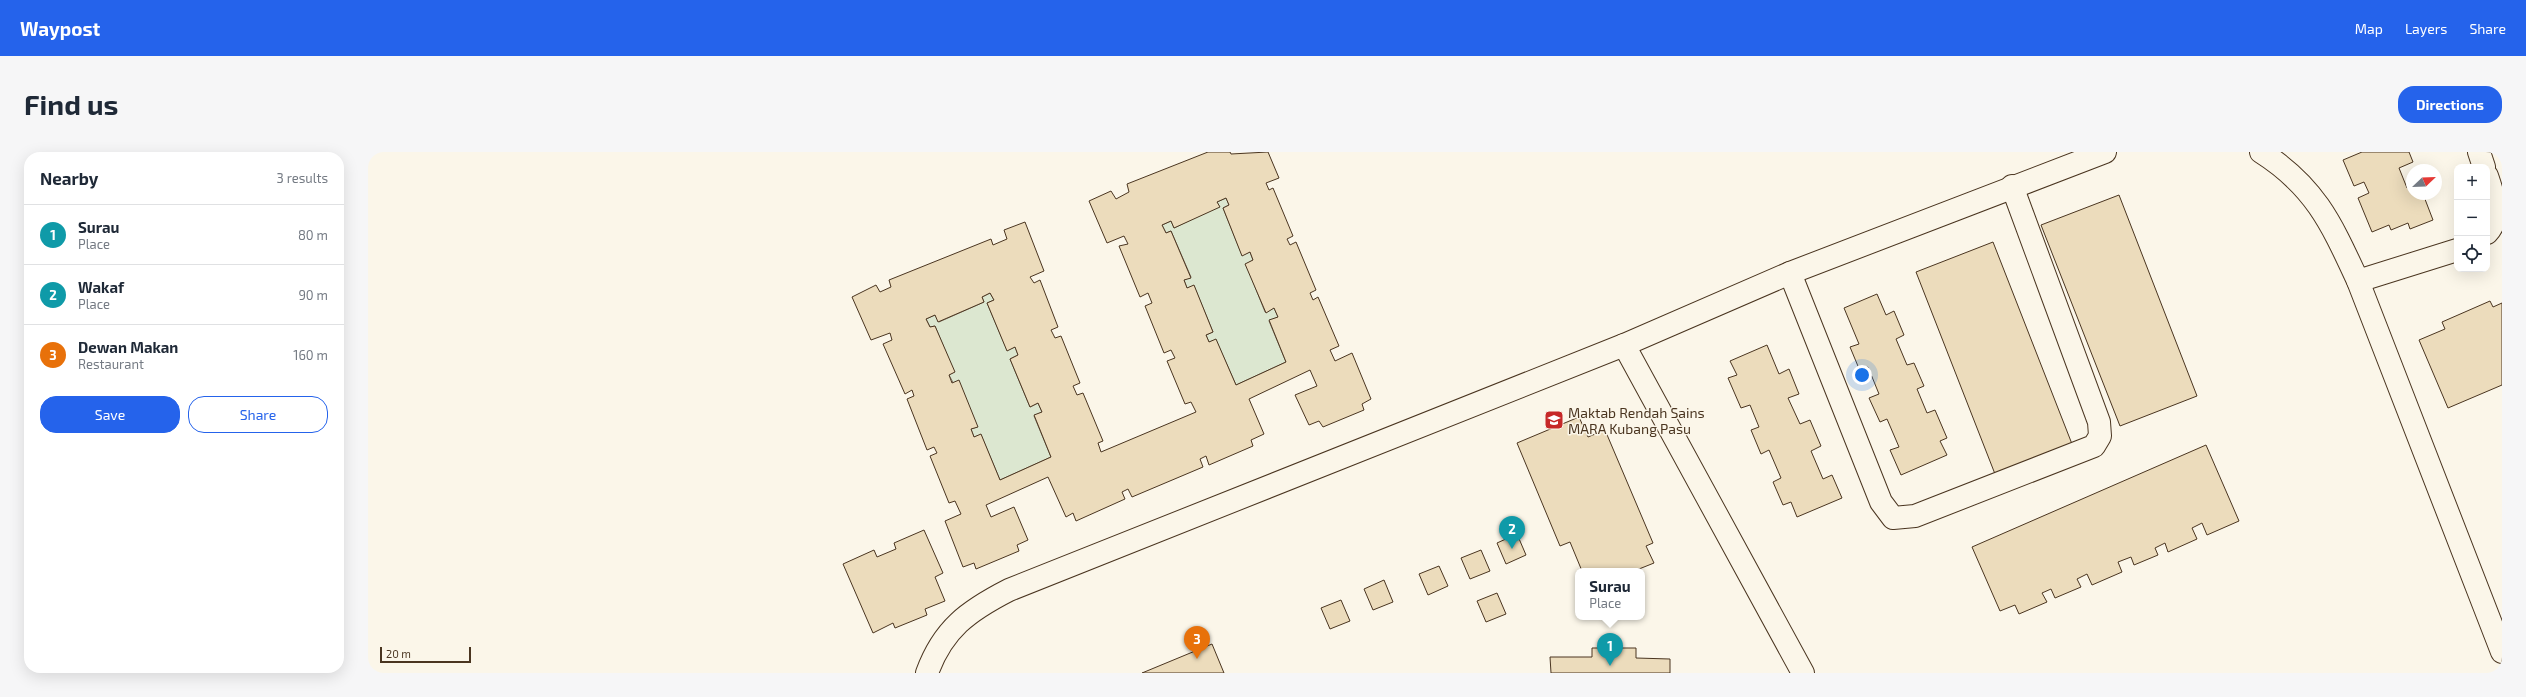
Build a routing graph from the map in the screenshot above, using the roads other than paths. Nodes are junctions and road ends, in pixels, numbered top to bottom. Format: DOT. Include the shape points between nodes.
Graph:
graph roads {
  1 [pos="2105,152"];
  2 [pos="2261,152"];
  3 [pos="2478,152"];
  4 [pos="2483,164"];
  5 [pos="2490,185"];
  6 [pos="2012,186"];
  7 [pos="2490,230"];
  8 [pos="2454,251"];
  9 [pos="1790,273"];
  10 [pos="2358,281"];
  11 [pos="1624,345"];
  12 [pos="2502,652"];
  13 [pos="927,673"];
  14 [pos="1803,673"];
  1 -- 6 [label="lane"];
  2 -- 10 [label="lane" via="2280,164 2317,201"];
  3 -- 4 [label="lane"];
  5 -- 7 [label="lane" via="2496,203"];
  6 -- 9 [label="lane"];
  6 -- 9 [label="lane" via="2099,422 2100,436 2094,446 1915,516 1893,518 1881,502"];
  8 -- 10 [label="lane"];
  9 -- 11 [label="lane"];
  10 -- 12 [label="lane"];
  11 -- 13 [label="lane" via="1009,590 986,602 949,632 935,653"];
  11 -- 14 [label="lane"];
}
